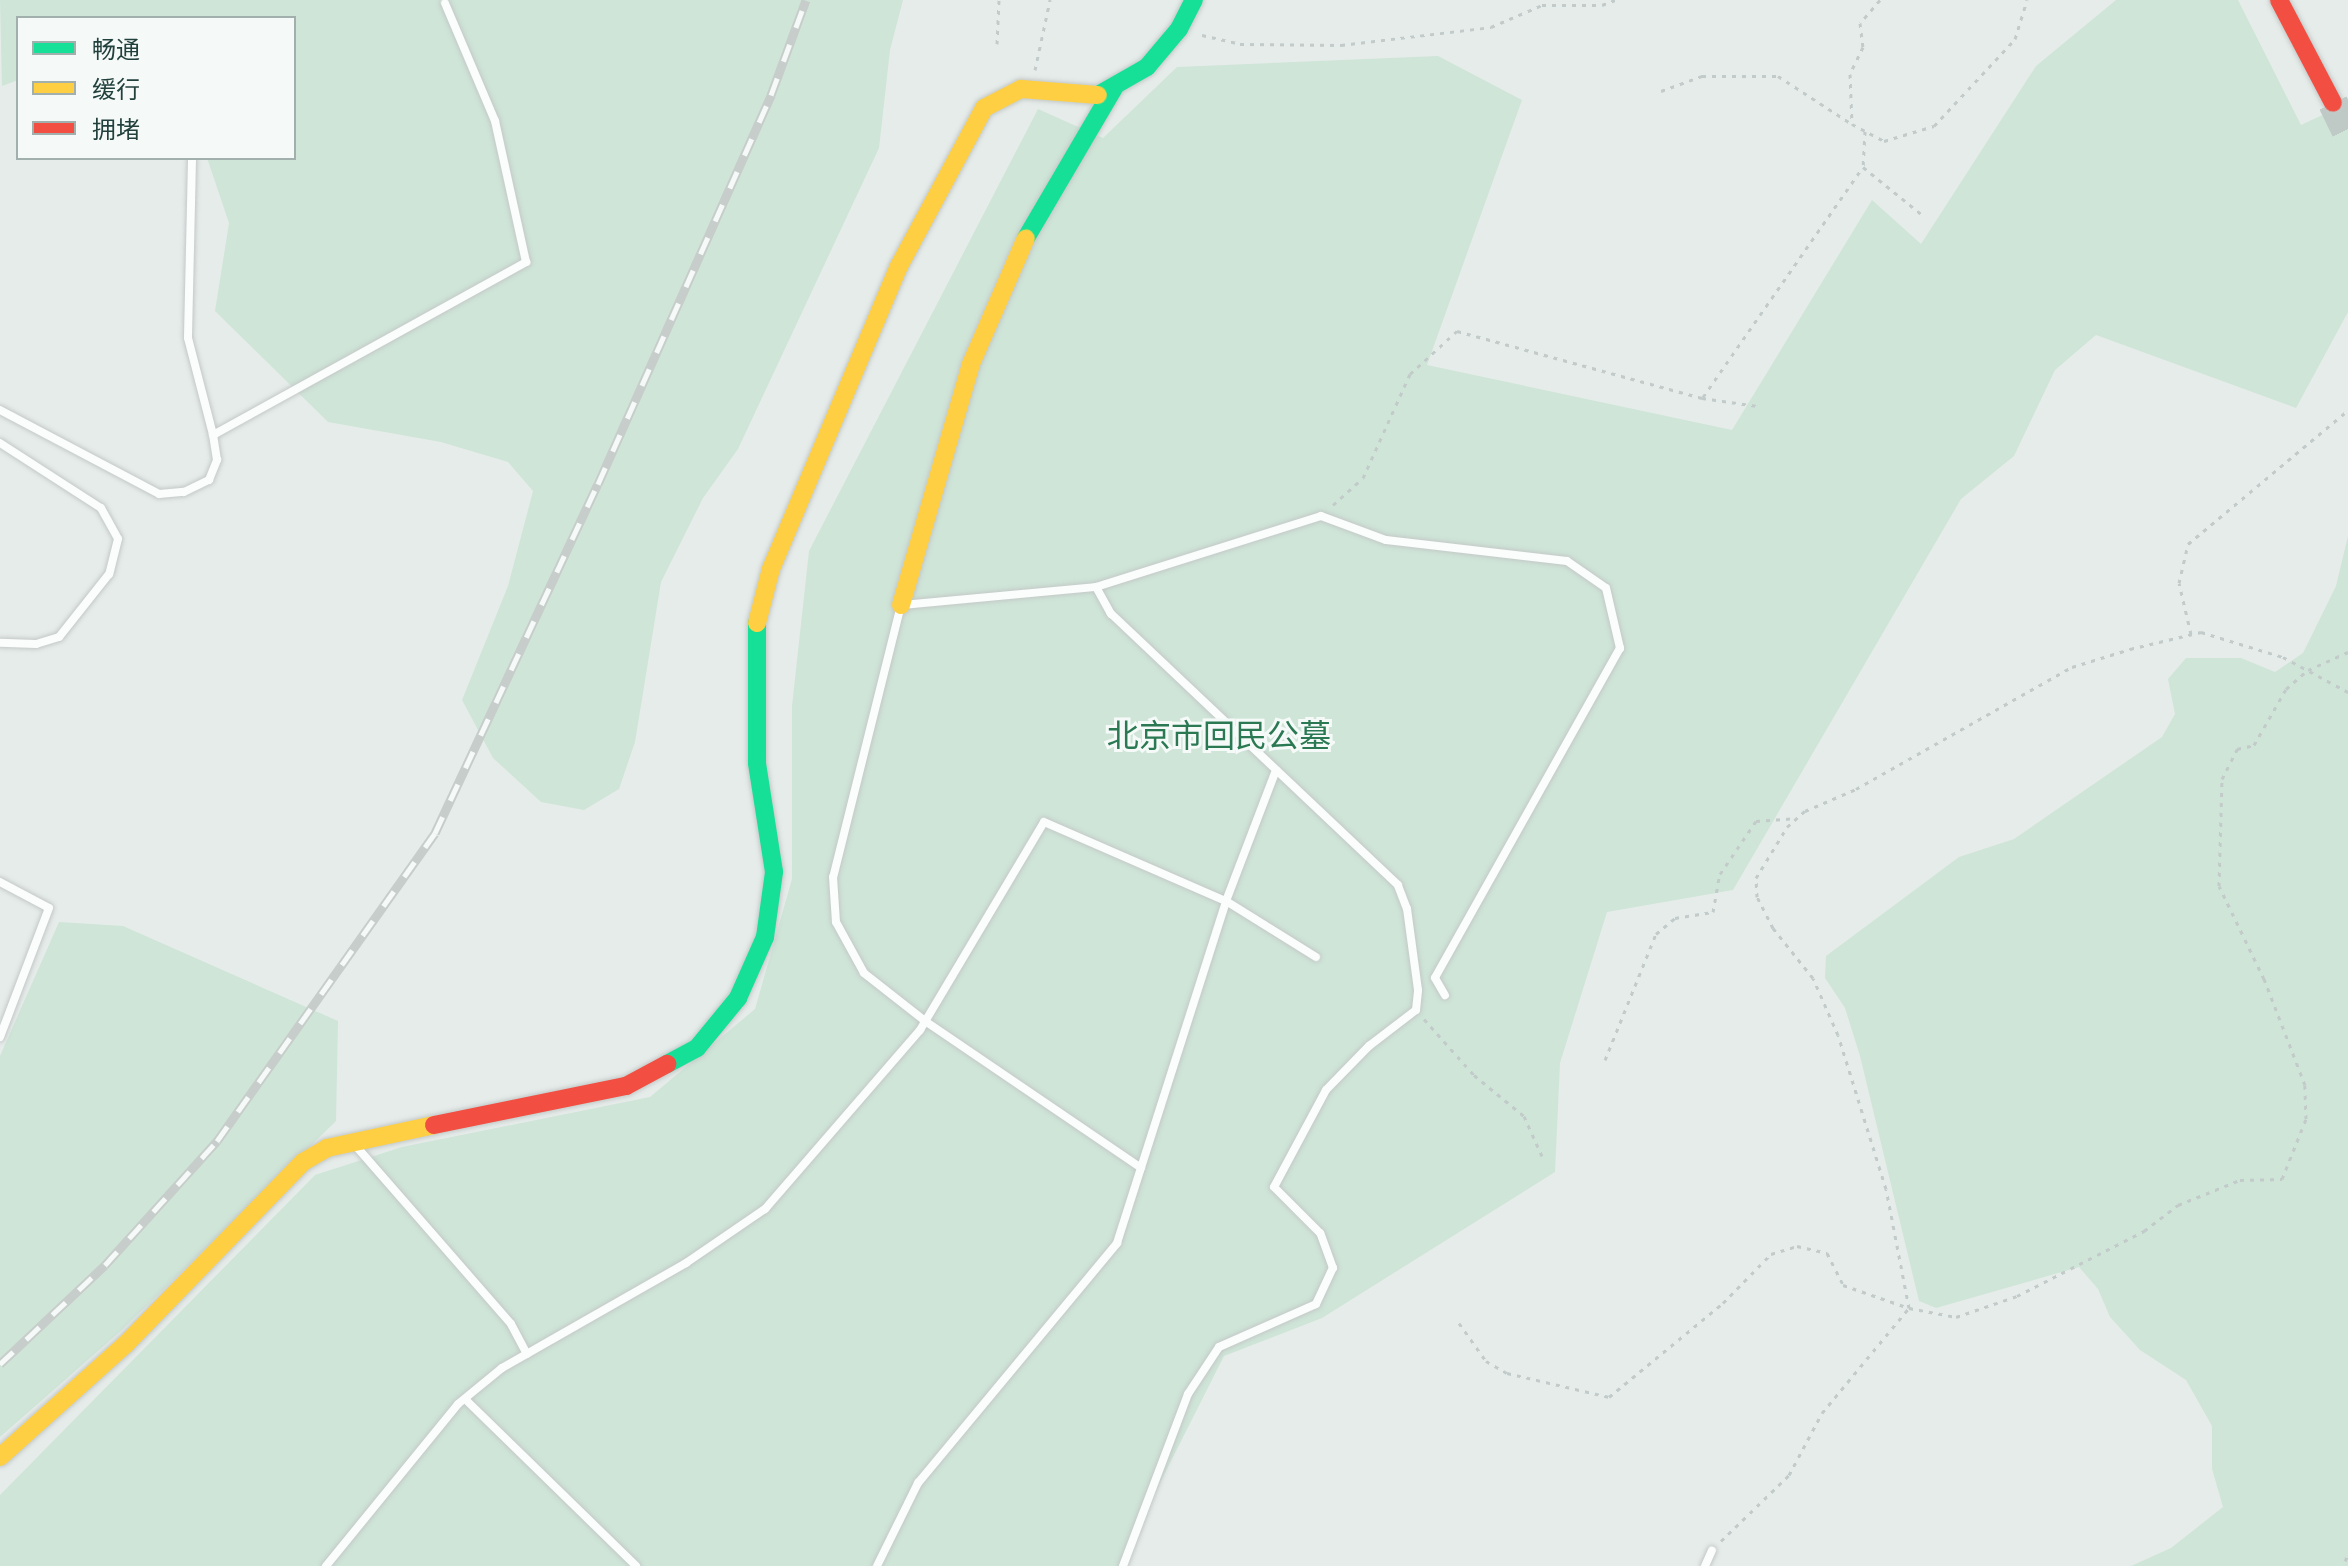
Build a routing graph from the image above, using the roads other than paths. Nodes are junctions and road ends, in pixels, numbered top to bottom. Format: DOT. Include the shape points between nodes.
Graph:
graph roads {
  1 [pos="435,0"];
  2 [pos="1194,0"];
  3 [pos="2279,0"];
  4 [pos="446,2"];
  5 [pos="1114,88"];
  6 [pos="2333,103"];
  7 [pos="192,160"];
  8 [pos="0,410"];
  9 [pos="213,435"];
  10 [pos="0,443"];
  11 [pos="1096,587"];
  12 [pos="901,605"];
  13 [pos="0,643"];
  14 [pos="1276,770"];
  15 [pos="0,882"];
  16 [pos="1226,901"];
  17 [pos="1316,957"];
  18 [pos="1445,995"];
  19 [pos="925,1021"];
  20 [pos="0,1037"];
  21 [pos="352,1142"];
  22 [pos="1141,1168"];
  23 [pos="527,1354"];
  24 [pos="465,1399"];
  25 [pos="0,1457"];
  26 [pos="1712,1550"];
  27 [pos="326,1566"];
  28 [pos="636,1566"];
  29 [pos="877,1566"];
  30 [pos="1123,1566"];
  31 [pos="1705,1566"];
  1 -- 4 [label="lane"];
  2 -- 5 [label="main road" via="1179,29 1147,67"];
  3 -- 6 [label="main road"];
  4 -- 9 [label="lane" via="495,121 526,262"];
  5 -- 12 [label="main road" via="1040,207 971,364"];
  5 -- 21 [label="main road" via="1104,95 1021,89 984,108 898,268 771,569 754,633 751,685 774,872 765,937 738,998 697,1048 626,1086"];
  7 -- 9 [label="lane" via="188,338"];
  8 -- 9 [label="lane" via="159,494 184,492 209,480 217,460"];
  10 -- 13 [label="lane" via="101,508 118,539 109,574 59,637 36,644"];
  11 -- 12 [label="lane"];
  11 -- 14 [label="lane" via="1111,614"];
  11 -- 18 [label="lane" via="1321,516 1386,540 1567,561 1606,588 1620,648 1435,978"];
  12 -- 19 [label="lane" via="833,877 836,922 864,973"];
  14 -- 16 [label="lane"];
  14 -- 30 [label="lane" via="1398,885 1407,909 1416,1010 1369,1046 1326,1090 1274,1187 1320,1233 1333,1268 1316,1304 1219,1347 1188,1394"];
  15 -- 20 [label="lane" via="49,908"];
  16 -- 17 [label="lane"];
  16 -- 19 [label="lane" via="1044,822"];
  16 -- 22 [label="lane"];
  19 -- 22 [label="lane"];
  19 -- 23 [label="lane" via="765,1209 686,1263"];
  21 -- 23 [label="lane" via="511,1324"];
  21 -- 25 [label="main road" via="303,1162 125,1345"];
  22 -- 29 [label="lane" via="1117,1243 918,1483"];
  23 -- 24 [label="lane"];
  24 -- 27 [label="lane"];
  24 -- 28 [label="lane"];
  26 -- 31 [label="lane"];
}
